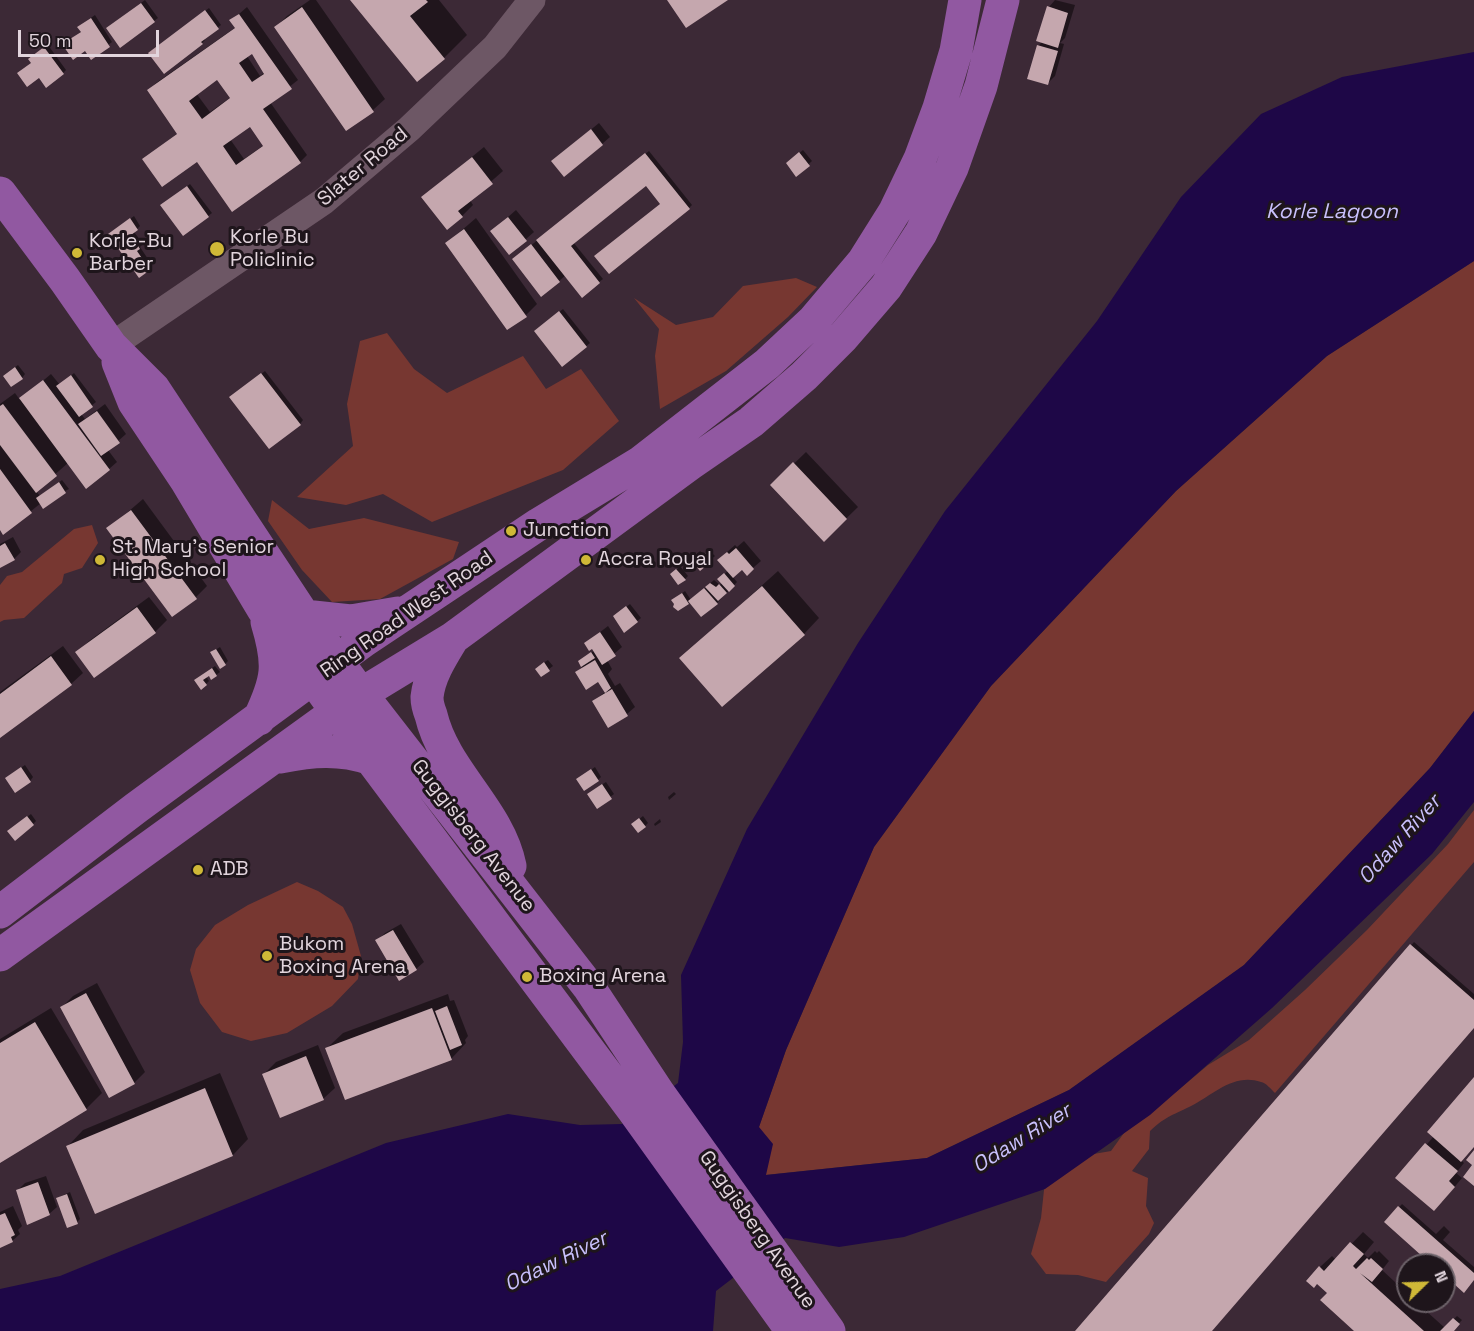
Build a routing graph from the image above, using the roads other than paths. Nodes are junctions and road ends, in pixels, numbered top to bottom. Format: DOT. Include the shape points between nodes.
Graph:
graph roads {
  1 [pos="532,0"];
  2 [pos="965,0"];
  3 [pos="1003,0"];
  4 [pos="0,193"];
  5 [pos="111,346"];
  6 [pos="641,462"];
  7 [pos="263,609"];
  8 [pos="409,611"];
  9 [pos="304,616"];
  10 [pos="453,638"];
  11 [pos="341,686"];
  12 [pos="259,720"];
  13 [pos="275,758"];
  14 [pos="371,759"];
  15 [pos="0,912"];
  16 [pos="555,941"];
  17 [pos="0,955"];
  18 [pos="646,1101"];
  19 [pos="761,1260"];
  20 [pos="792,1331"];
  21 [pos="829,1331"];
  1 -- 5 [label="street, Slater Road" via="495,47 409,129 324,201"];
  2 -- 6 [label="main road, Ring Road West Road" via="949,74 920,159 896,211 863,262 814,320 767,364"];
  3 -- 10 [label="main road, Ring Road West Road" via="981,86 952,168 921,233 886,287 804,376 751,422"];
  4 -- 5 [label="main road, Guggisberg Avenue"];
  5 -- 7 [label="main road, Guggisberg Avenue" via="134,402"];
  5 -- 9 [label="main road, Guggisberg Avenue" via="153,389"];
  6 -- 8 [label="main road, Ring Road West Road"];
  6 -- 11 [label="main road" via="405,629"];
  7 -- 11 [label="main road, Guggisberg Avenue"];
  7 -- 12 [label="main road" via="277,664 275,682"];
  8 -- 9 [label="main road" via="351,621"];
  8 -- 11 [label="main road, Ring Road West Road"];
  9 -- 11 [label="main road, Guggisberg Avenue"];
  10 -- 11 [label="main road, Ring Road West Road"];
  10 -- 16 [label="main road" via="436,667 427,698 439,740 491,821 507,853 514,888"];
  11 -- 12 [label="main road, Ring Road West Road"];
  11 -- 13 [label="main road, Ring Road West Road"];
  11 -- 14 [label="main road, Guggisberg Avenue"];
  11 -- 16 [label="main road, Guggisberg Avenue"];
  12 -- 15 [label="main road, Ring Road West Road"];
  13 -- 14 [label="main road" via="335,751"];
  13 -- 17 [label="main road, Ring Road West Road"];
  14 -- 18 [label="main road, Guggisberg Avenue"];
  16 -- 18 [label="main road, Guggisberg Avenue" via="588,986"];
  18 -- 19 [label="main road, Guggisberg Avenue"];
  19 -- 20 [label="main road, Guggisberg Avenue"];
  19 -- 21 [label="main road, Guggisberg Avenue"];
}
